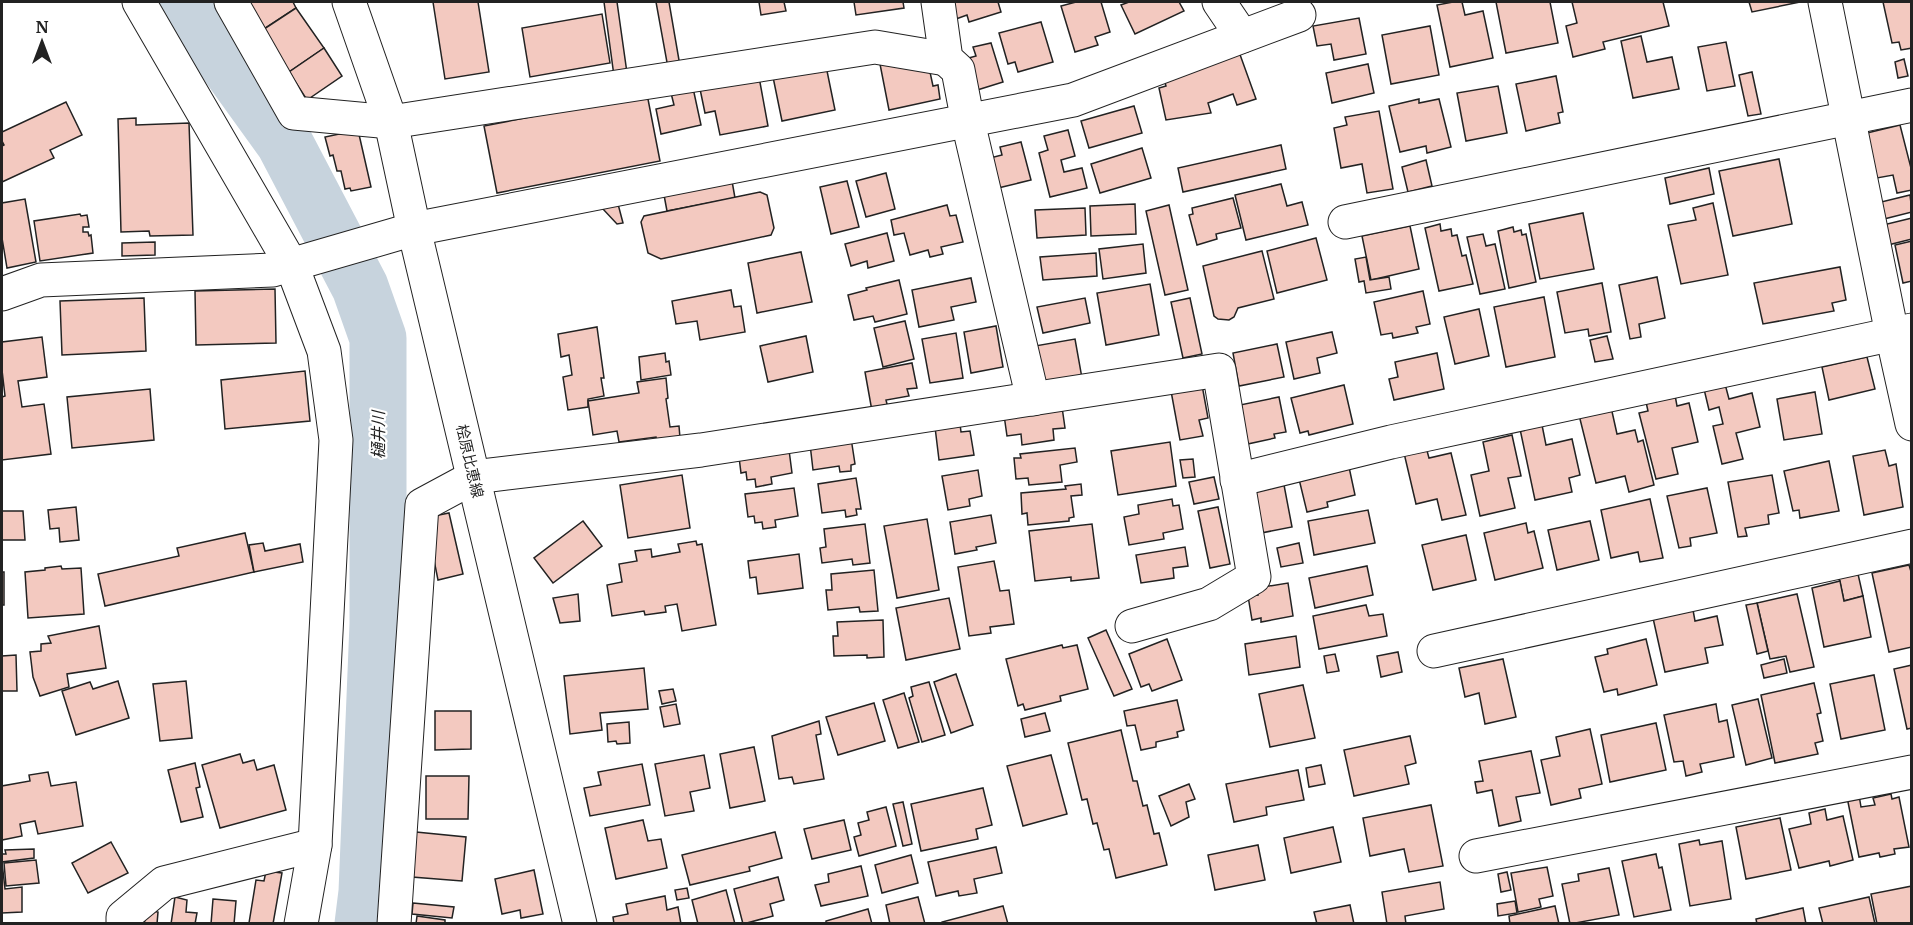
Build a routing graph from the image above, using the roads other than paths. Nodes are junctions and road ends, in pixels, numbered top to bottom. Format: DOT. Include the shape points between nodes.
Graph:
graph roads {
  1 [pos="139,2"];
  2 [pos="231,2"];
  3 [pos="349,2"];
  4 [pos="938,2"];
  5 [pos="1219,2"];
  6 [pos="1825,2"];
  7 [pos="1299,15"];
  8 [pos="1242,36"];
  9 [pos="946,59"];
  10 [pos="1911,105"];
  11 [pos="1849,120"];
  12 [pos="391,122"];
  13 [pos="968,122"];
  14 [pos="1345,222"];
  15 [pos="414,230"];
  16 [pos="292,266"];
  17 [pos="2,294"];
  18 [pos="1902,332"];
  19 [pos="1033,399"];
  20 [pos="1911,424"];
  21 [pos="474,477"];
  22 [pos="1237,480"];
  23 [pos="1911,546"];
  24 [pos="1132,626"];
  25 [pos="1434,651"];
  26 [pos="1911,772"];
  27 [pos="315,845"];
  28 [pos="1476,856"];
  29 [pos="123,924"];
  30 [pos="302,924"];
  31 [pos="394,924"];
  32 [pos="580,924"];
  1 -- 16 [label="street"];
  2 -- 12 [label="street" via="294,113"];
  3 -- 12 [label="street, 桧原比恵線"];
  4 -- 9 [label="street"];
  5 -- 8 [label="street"];
  6 -- 11 [label="street"];
  7 -- 8 [label="street"];
  8 -- 13 [label="street" via="1073,100"];
  9 -- 12 [label="street" via="875,47"];
  9 -- 13 [label="street" via="958,70"];
  10 -- 11 [label="street"];
  11 -- 14 [label="street"];
  11 -- 18 [label="street"];
  12 -- 15 [label="street, 桧原比恵線"];
  13 -- 15 [label="street"];
  13 -- 19 [label="street"];
  15 -- 16 [label="street"];
  15 -- 21 [label="street, 桧原比恵線"];
  16 -- 17 [label="street" via="41,280"];
  16 -- 27 [label="street" via="324,351 336,440"];
  18 -- 20 [label="street"];
  18 -- 22 [label="street" via="1390,442"];
  19 -- 21 [label="street" via="701,450"];
  19 -- 22 [label="street" via="1219,370"];
  21 -- 31 [label="street" via="422,505"];
  21 -- 32 [label="street, 桧原比恵線"];
  22 -- 24 [label="street" via="1254,577 1209,604"];
  23 -- 25 [label="street"];
  26 -- 28 [label="street"];
  27 -- 29 [label="street" via="165,883 123,917"];
  27 -- 30 [label="street"];
}
